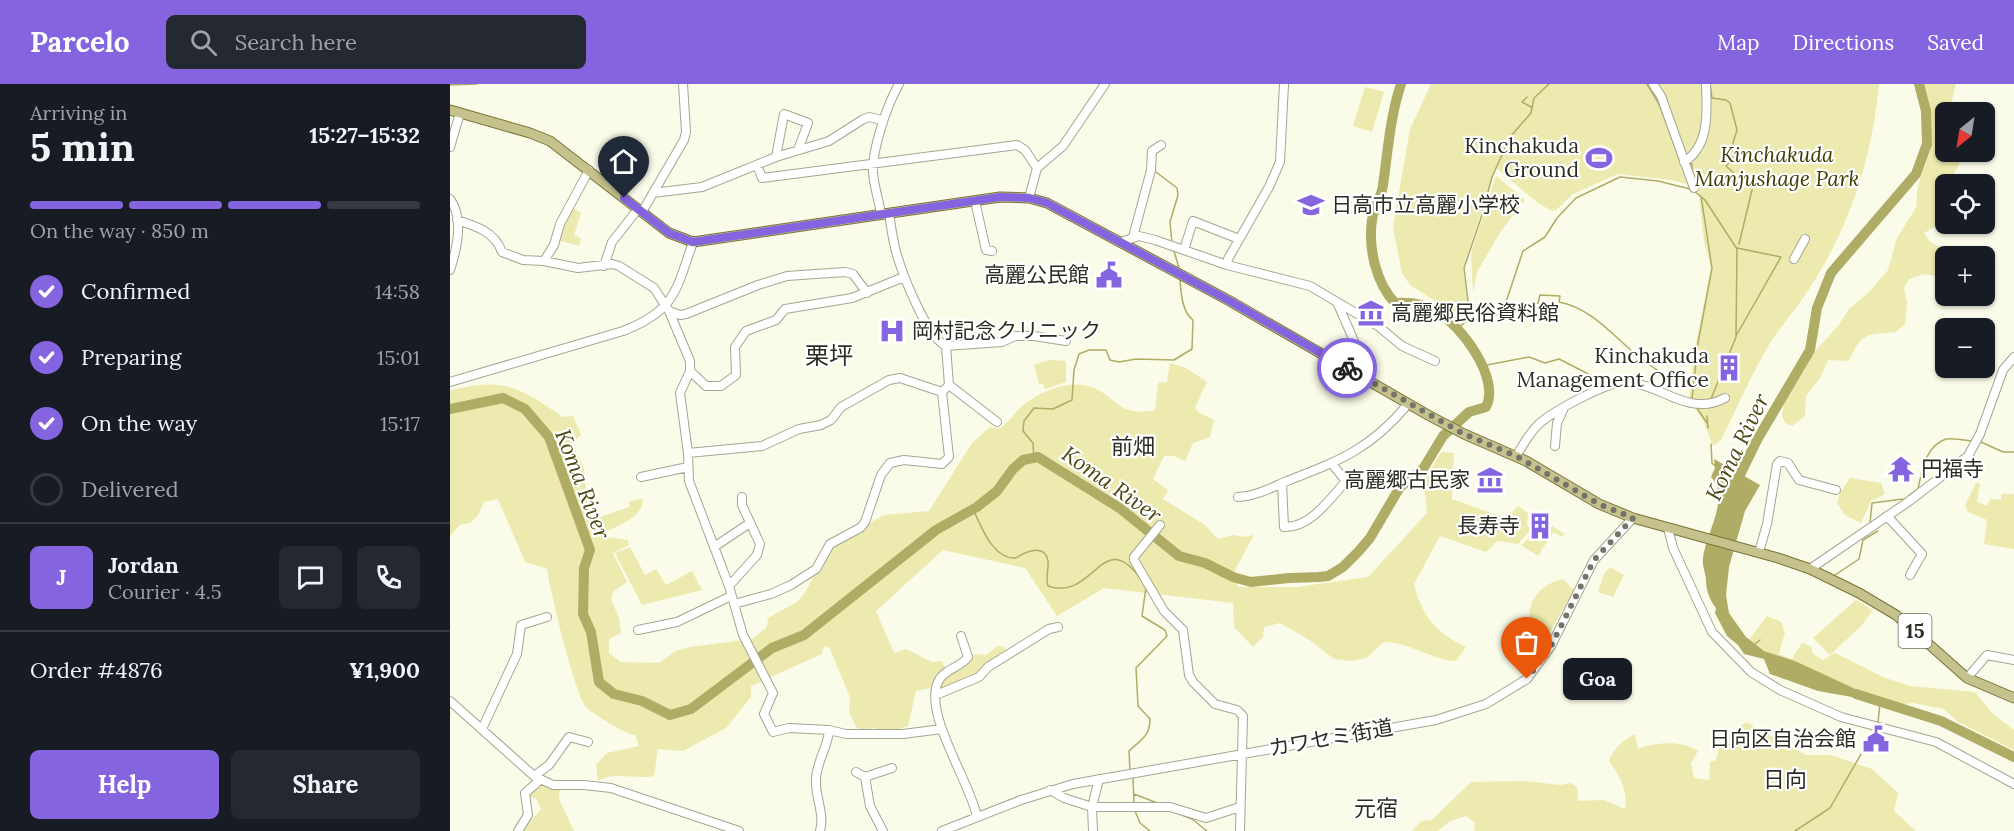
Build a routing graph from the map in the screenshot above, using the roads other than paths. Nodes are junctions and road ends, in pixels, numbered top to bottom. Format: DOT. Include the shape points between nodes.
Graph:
graph roads {
  1 [pos="683,84"];
  2 [pos="899,84"];
  3 [pos="1105,84"];
  4 [pos="1284,84"];
  5 [pos="1653,84"];
  6 [pos="1706,84"];
  7 [pos="455,112"];
  8 [pos="882,120"];
  9 [pos="1161,145"];
  10 [pos="450,147"];
  11 [pos="798,150"];
  12 [pos="776,157"];
  13 [pos="1684,162"];
  14 [pos="873,163"];
  15 [pos="757,165"];
  16 [pos="1037,168"];
  17 [pos="589,170"];
  18 [pos="1694,188"];
  19 [pos="652,193"];
  20 [pos="1029,198"];
  21 [pos="450,199"];
  22 [pos="975,201"];
  23 [pos="640,210"];
  24 [pos="885,214"];
  25 [pos="457,220"];
  26 [pos="1133,237"];
  27 [pos="1239,239"];
  28 [pos="1805,239"];
  29 [pos="693,242"];
  30 [pos="1121,242"];
  31 [pos="1184,250"];
  32 [pos="992,251"];
  33 [pos="1794,259"];
  34 [pos="544,261"];
  35 [pos="1227,265"];
  36 [pos="604,266"];
  37 [pos="450,270"];
  38 [pos="904,277"];
  39 [pos="867,293"];
  40 [pos="1337,302"];
  41 [pos="668,308"];
  42 [pos="1066,341"];
  43 [pos="946,346"];
  44 [pos="2014,357"];
  45 [pos="1435,361"];
  46 [pos="690,371"];
  47 [pos="1367,380"];
  48 [pos="450,382"];
  49 [pos="949,384"];
  50 [pos="942,392"];
  51 [pos="1725,398"];
  52 [pos="1408,404"];
  53 [pos="1563,409"];
  54 [pos="997,422"];
  55 [pos="1554,446"];
  56 [pos="688,453"];
  57 [pos="1516,456"];
  58 [pos="1332,464"];
  59 [pos="688,467"];
  60 [pos="641,477"];
  61 [pos="1282,483"];
  62 [pos="1836,490"];
  63 [pos="742,496"];
  64 [pos="1238,497"];
  65 [pos="1887,516"];
  66 [pos="1633,518"];
  67 [pos="750,523"];
  68 [pos="1160,525"];
  69 [pos="1668,528"];
  70 [pos="714,546"];
  71 [pos="1759,552"];
  72 [pos="1810,569"];
  73 [pos="1910,574"];
  74 [pos="729,586"];
  75 [pos="733,600"];
  76 [pos="547,617"];
  77 [pos="1058,627"];
  78 [pos="638,630"];
  79 [pos="961,636"];
  80 [pos="2014,660"];
  81 [pos="1967,678"];
  82 [pos="936,695"];
  83 [pos="2014,698"];
  84 [pos="450,701"];
  85 [pos="482,729"];
  86 [pos="942,729"];
  87 [pos="829,730"];
  88 [pos="588,742"];
  89 [pos="1243,753"];
  90 [pos="892,768"];
  91 [pos="856,772"];
  92 [pos="865,777"];
  93 [pos="537,778"];
  94 [pos="1099,779"];
  95 [pos="2014,784"];
  96 [pos="1050,790"];
  97 [pos="1092,807"];
  98 [pos="1240,807"];
  99 [pos="977,817"];
  100 [pos="518,831"];
  101 [pos="739,831"];
  102 [pos="820,831"];
  103 [pos="883,831"];
  104 [pos="942,831"];
  105 [pos="1093,831"];
  106 [pos="1240,831"];
  1 -- 19 [label="street" via="684,140"];
  2 -- 8 [label="street"];
  3 -- 16 [label="street" via="1063,146"];
  4 -- 27 [label="street" via="1280,162"];
  5 -- 13 [label="street" via="1661,96"];
  6 -- 13 [label="street" via="1707,124 1695,156"];
  7 -- 10 [label="street"];
  7 -- 17 [label="main road" via="541,137"];
  8 -- 11 [label="street" via="870,117 829,141"];
  8 -- 14 [label="street"];
  9 -- 26 [label="street" via="1152,151 1151,170"];
  11 -- 12 [label="street"];
  11 -- 12 [label="street" via="808,123 784,114"];
  12 -- 15 [label="street"];
  13 -- 18 [label="street"];
  14 -- 15 [label="street" via="762,178"];
  14 -- 16 [label="street" via="1017,145"];
  14 -- 24 [label="street"];
  15 -- 19 [label="street" via="702,187"];
  16 -- 20 [label="street"];
  17 -- 23 [label="main road"];
  17 -- 34 [label="street"];
  19 -- 23 [label="street"];
  20 -- 22 [label="main road, 15"];
  20 -- 30 [label="main road, 15" via="1047,203"];
  21 -- 25 [label="street"];
  22 -- 24 [label="main road, 15"];
  22 -- 32 [label="street" via="986,250"];
  23 -- 29 [label="main road" via="669,233"];
  23 -- 36 [label="street" via="612,242"];
  24 -- 29 [label="main road, 15"];
  24 -- 38 [label="street"];
  25 -- 34 [label="street" via="482,228 502,252 523,260"];
  25 -- 37 [label="street" via="456,252"];
  26 -- 30 [label="street"];
  26 -- 31 [label="street"];
  27 -- 31 [label="street" via="1194,221"];
  27 -- 35 [label="street"];
  28 -- 33 [label="street"];
  29 -- 41 [label="street"];
  30 -- 47 [label="main road, 15"];
  31 -- 35 [label="street"];
  34 -- 36 [label="street" via="578,268"];
  35 -- 40 [label="street" via="1310,286"];
  36 -- 41 [label="street" via="619,266 654,288"];
  38 -- 39 [label="street"];
  38 -- 43 [label="street" via="936,338"];
  39 -- 41 [label="street" via="853,274 845,272 787,276 686,314"];
  39 -- 46 [label="street" via="785,309 776,320 750,328 735,347 736,375 721,386 706,386"];
  40 -- 45 [label="street" via="1378,326 1402,346"];
  40 -- 47 [label="street" via="1367,371"];
  41 -- 46 [label="street" via="687,350"];
  41 -- 48 [label="street" via="648,322 623,331"];
  42 -- 43 [label="street" via="1015,336 1002,342"];
  43 -- 49 [label="street"];
  44 -- 65 [label="street" via="2003,370 1968,456"];
  46 -- 56 [label="street" via="680,393"];
  47 -- 52 [label="main road, 15"];
  49 -- 50 [label="street"];
  49 -- 54 [label="street"];
  50 -- 56 [label="street" via="900,378 889,380 841,407 821,425 799,429 762,446"];
  50 -- 75 [label="street" via="950,450 946,461 890,463 881,475 865,522 830,544 816,569 771,594"];
  51 -- 53 [label="street" via="1705,406 1692,405 1626,381"];
  52 -- 57 [label="main road, 15"];
  52 -- 58 [label="street" via="1362,447"];
  53 -- 55 [label="street"];
  53 -- 57 [label="street" via="1542,422"];
  56 -- 59 [label="street"];
  57 -- 66 [label="main road, 15" via="1599,504"];
  58 -- 61 [label="street"];
  58 -- 61 [label="street" via="1346,481 1316,514 1291,527 1284,527"];
  59 -- 60 [label="street"];
  59 -- 70 [label="street" via="698,510"];
  61 -- 64 [label="street"];
  62 -- 71 [label="street" via="1799,480 1788,463 1780,461"];
  63 -- 67 [label="street"];
  65 -- 72 [label="street"];
  65 -- 73 [label="street" via="1922,554"];
  66 -- 69 [label="main road, 15"];
  66 -- 89 [label="street, カワセミ街道" via="1594,560 1536,670 1503,696 1436,720"];
  67 -- 70 [label="street"];
  67 -- 74 [label="street" via="760,544 757,555"];
  68 -- 89 [label="street" via="1134,560 1164,611 1184,630 1193,682 1215,704 1237,710 1243,716"];
  69 -- 71 [label="main road, 15"];
  69 -- 95 [label="street" via="1673,548 1712,632 1751,672 1780,690 1841,717 1936,742"];
  70 -- 74 [label="street"];
  71 -- 72 [label="main road, 15"];
  72 -- 81 [label="main road, 15" via="1896,615"];
  74 -- 75 [label="street"];
  75 -- 78 [label="street" via="678,622"];
  75 -- 87 [label="street" via="746,642 773,693 764,714 773,732 789,728"];
  76 -- 85 [label="street" via="521,625 517,654"];
  77 -- 82 [label="street" via="978,676"];
  79 -- 82 [label="street" via="968,657 941,676"];
  80 -- 81 [label="street" via="1987,655"];
  81 -- 83 [label="main road, 15"];
  82 -- 86 [label="street"];
  84 -- 85 [label="street"];
  85 -- 93 [label="street"];
  86 -- 87 [label="street" via="903,734 846,734"];
  86 -- 99 [label="street" via="974,799"];
  87 -- 102 [label="street" via="816,777"];
  88 -- 93 [label="street" via="569,737"];
  89 -- 94 [label="street, カワセミ街道"];
  89 -- 98 [label="street"];
  90 -- 92 [label="street"];
  91 -- 92 [label="street"];
  92 -- 103 [label="street" via="870,806"];
  93 -- 100 [label="street" via="525,793 528,815"];
  93 -- 101 [label="street" via="553,785 597,786"];
  94 -- 96 [label="street, カワセミ街道"];
  94 -- 97 [label="street"];
  96 -- 97 [label="street"];
  96 -- 99 [label="street, カワセミ街道"];
  97 -- 98 [label="street" via="1174,808 1206,818"];
  97 -- 105 [label="street"];
  98 -- 106 [label="street"];
  99 -- 104 [label="street, カワセミ街道"];
}
